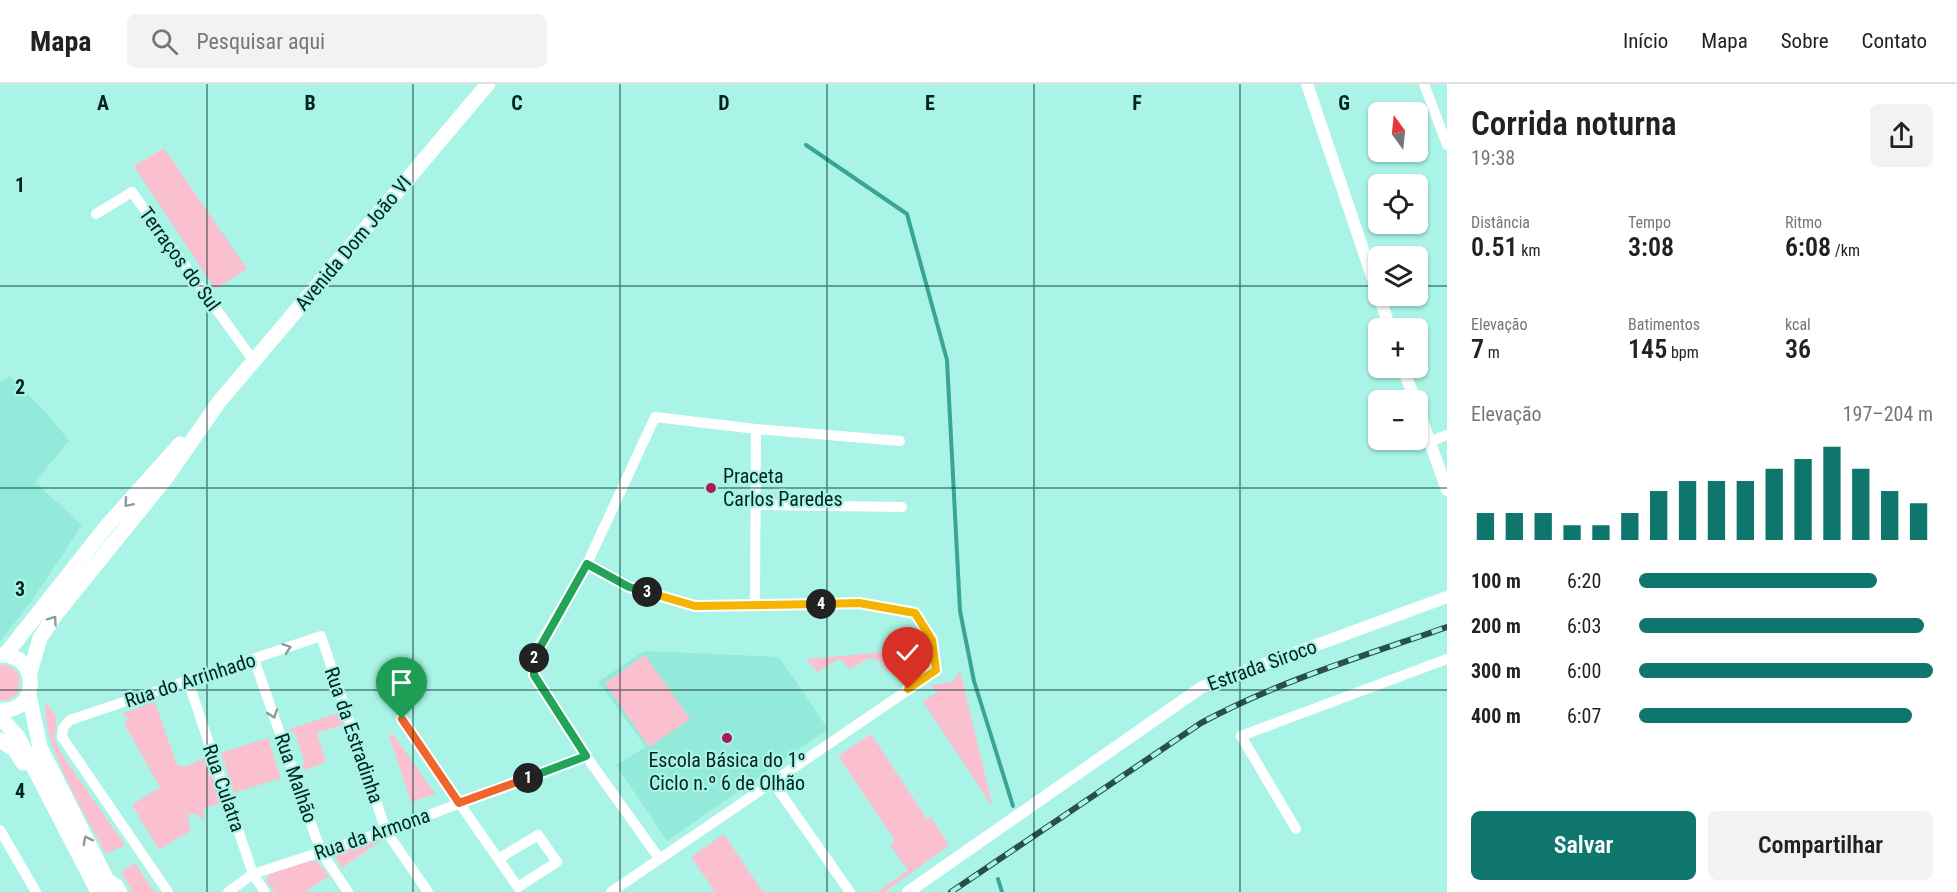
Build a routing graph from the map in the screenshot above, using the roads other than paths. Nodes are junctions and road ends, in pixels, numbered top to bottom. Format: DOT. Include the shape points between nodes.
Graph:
graph roads {
  1 [pos="488,84"];
  2 [pos="1307,84"];
  3 [pos="1427,86"];
  4 [pos="1447,145"];
  5 [pos="96,214"];
  6 [pos="1368,263"];
  7 [pos="253,360"];
  8 [pos="219,402"];
  9 [pos="756,429"];
  10 [pos="1447,435"];
  11 [pos="1428,439"];
  12 [pos="900,441"];
  13 [pos="1429,442"];
  14 [pos="1447,490"];
  15 [pos="756,505"];
  16 [pos="902,507"];
  17 [pos="587,564"];
  18 [pos="1447,597"];
  19 [pos="755,605"];
  20 [pos="321,636"];
  21 [pos="3,655"];
  22 [pos="254,659"];
  23 [pos="1447,659"];
  24 [pos="30,673"];
  25 [pos="188,681"];
  26 [pos="29,695"];
  27 [pos="3,713"];
  28 [pos="402,719"];
  29 [pos="0,740"];
  30 [pos="586,756"];
  31 [pos="772,781"];
  32 [pos="42,786"];
  33 [pos="459,803"];
  34 [pos="1296,829"];
  35 [pos="0,830"];
  36 [pos="386,831"];
  37 [pos="321,852"];
  38 [pos="659,858"];
  39 [pos="498,860"];
  40 [pos="253,874"];
  41 [pos="106,877"];
  42 [pos="628,887"];
  43 [pos="36,892"];
  44 [pos="98,892"];
  45 [pos="113,892"];
  46 [pos="122,892"];
  47 [pos="168,892"];
  48 [pos="228,892"];
  49 [pos="265,892"];
  50 [pos="348,892"];
  51 [pos="428,892"];
  52 [pos="612,892"];
  53 [pos="850,892"];
  54 [pos="908,892"];
  1 -- 7 [label="main road, Avenida Dom João VI"];
  2 -- 6 [label="street"];
  3 -- 4 [label="street"];
  5 -- 7 [label="street, Terraços do Sul" via="132,192"];
  7 -- 8 [label="main road, Avenida Dom João VI"];
  8 -- 21 [label="main road, Avenida Dom João VI, one-way" via="106,527"];
  24 -- 8 [label="main road, Avenida Dom João VI, one-way" via="40,638 56,614 166,478"];
  9 -- 12 [label="street"];
  9 -- 15 [label="street"];
  9 -- 17 [label="street" via="655,417"];
  10 -- 13 [label="street"];
  11 -- 13 [label="street"];
  13 -- 14 [label="street"];
  15 -- 16 [label="street"];
  15 -- 19 [label="street"];
  17 -- 19 [label="street" via="629,587 695,606"];
  17 -- 30 [label="street" via="534,654 534,675"];
  18 -- 54 [label="street, Estrada Siroco" via="1202,687"];
  19 -- 31 [label="street" via="859,603 915,613 932,640 936,670"];
  22 -- 20 [label="street, Rua do Arrinhado, one-way"];
  20 -- 36 [label="street, Rua da Estradinha"];
  21 -- 24 [label="main road" via="22,662"];
  22 -- 25 [label="street, Rua do Arrinhado"];
  22 -- 37 [label="street, Rua Malhão, one-way"];
  23 -- 34 [label="street" via="1241,736"];
  24 -- 26 [label="main road, Avenida Dom João VI"];
  25 -- 40 [label="street, Rua Culatra"];
  25 -- 47 [label="street, Rua do Arrinhado" via="70,720 62,737"];
  26 -- 27 [label="main road"];
  41 -- 26 [label="main road, Avenida Dom João VI, one-way" via="40,747"];
  27 -- 32 [label="main road"];
  28 -- 33 [label="street"];
  29 -- 32 [label="main road" via="15,750"];
  30 -- 33 [label="street, Rua da Armona"];
  30 -- 38 [label="street"];
  31 -- 38 [label="street"];
  31 -- 53 [label="street"];
  32 -- 44 [label="main road"];
  33 -- 36 [label="street, Rua da Armona"];
  33 -- 39 [label="street"];
  35 -- 43 [label="street"];
  36 -- 37 [label="street, Rua da Armona"];
  36 -- 51 [label="street, Rua da Estradinha"];
  37 -- 40 [label="street, Rua da Armona"];
  37 -- 50 [label="street, Rua Malhão"];
  38 -- 42 [label="street"];
  39 -- 39 [label="street" via="518,887 556,862 538,835"];
  40 -- 48 [label="street, Rua da Armona"];
  40 -- 49 [label="street, Rua Culatra"];
  41 -- 45 [label="main road, Avenida Dom João VI"];
  41 -- 46 [label="street" via="118,884"];
  42 -- 52 [label="street"];
}
